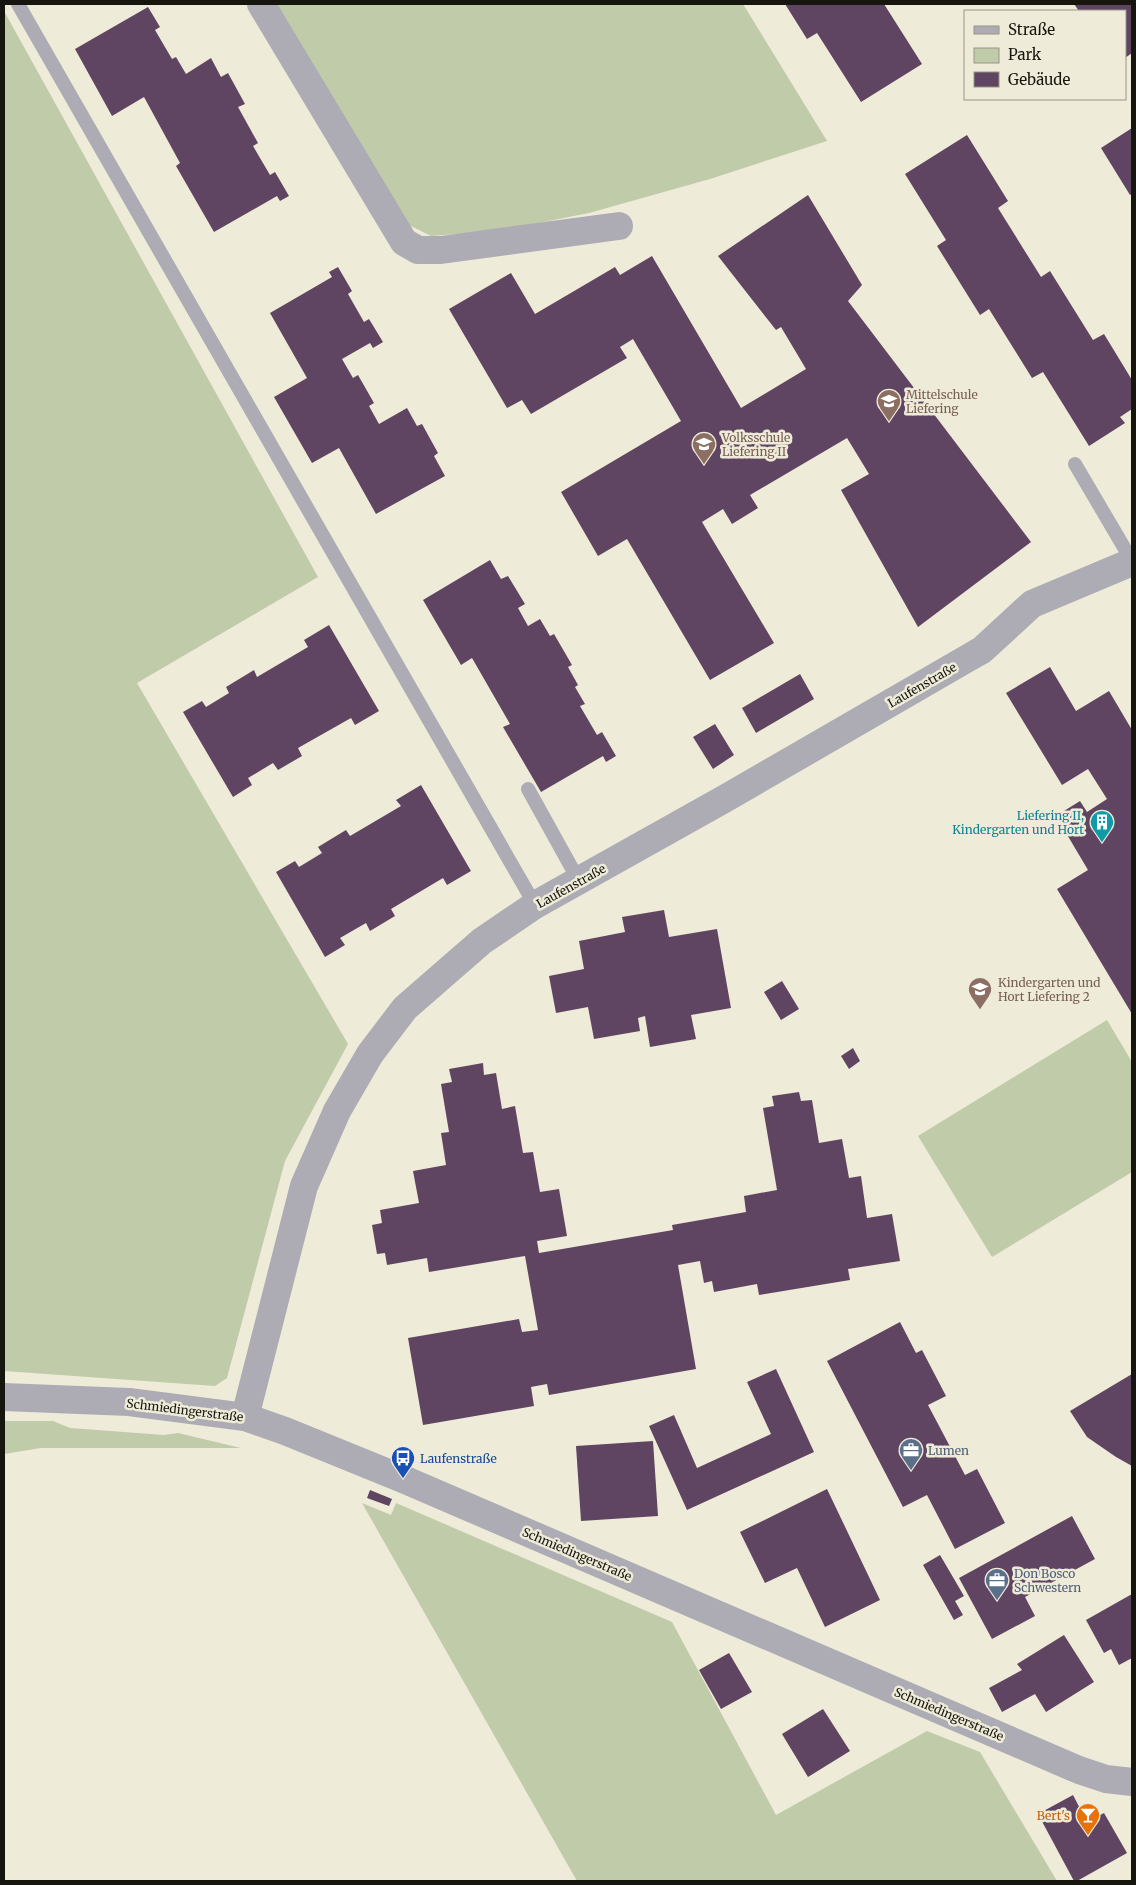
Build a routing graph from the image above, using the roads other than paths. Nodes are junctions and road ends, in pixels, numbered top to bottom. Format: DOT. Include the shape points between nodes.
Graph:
graph roads {
  1 [pos="18,4"];
  2 [pos="261,4"];
  3 [pos="620,226"];
  4 [pos="1075,464"];
  5 [pos="1132,562"];
  6 [pos="528,789"];
  7 [pos="579,881"];
  8 [pos="535,905"];
  9 [pos="4,1398"];
  10 [pos="244,1417"];
  11 [pos="1132,1782"];
  1 -- 8 [label="lane"];
  2 -- 3 [label="street" via="404,242 418,250 441,250"];
  4 -- 5 [label="lane"];
  5 -- 7 [label="street, Laufenstraße" via="1032,604 975,654"];
  6 -- 7 [label="lane"];
  7 -- 8 [label="street, Laufenstraße"];
  8 -- 10 [label="street, Laufenstraße" via="482,941 405,1008 370,1054 337,1111 304,1186"];
  9 -- 10 [label="street, Schmiedingerstraße" via="129,1402"];
  10 -- 11 [label="street, Schmiedingerstraße" via="402,1479 1079,1770 1106,1779"];
}
